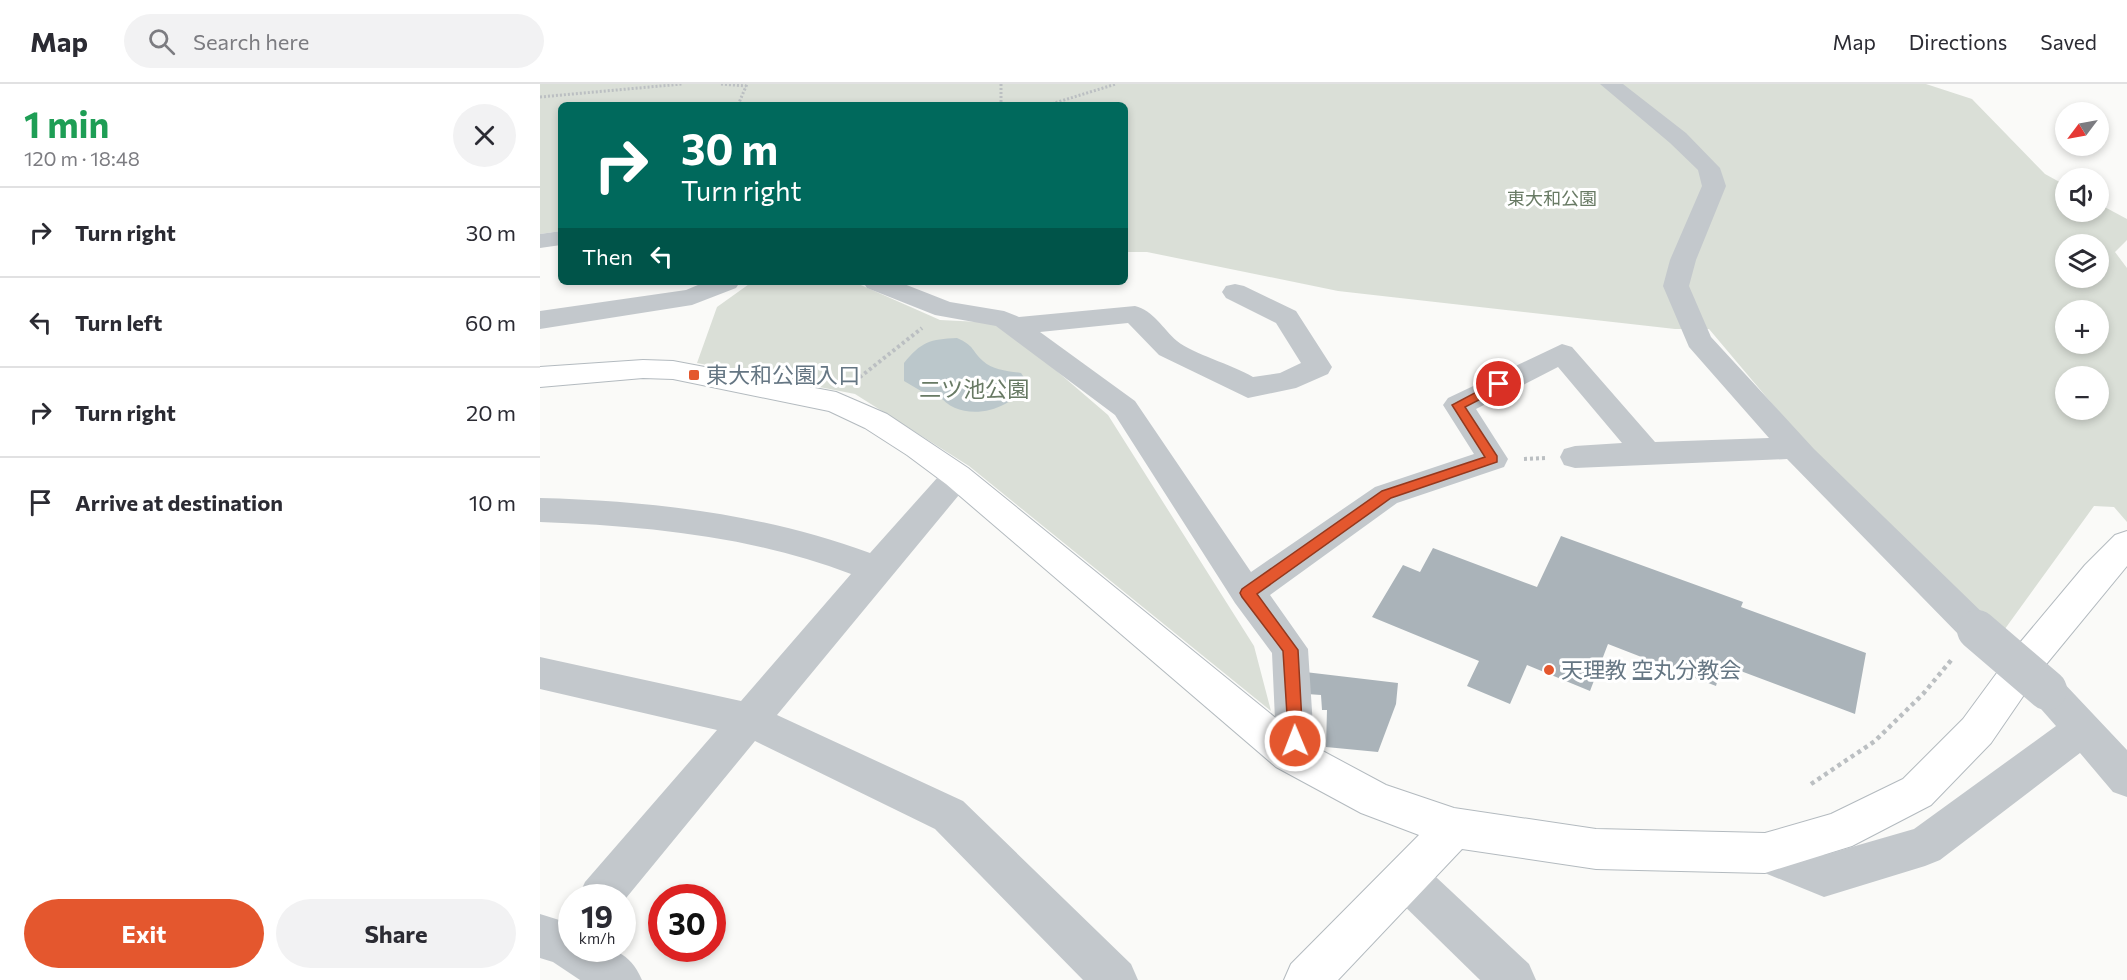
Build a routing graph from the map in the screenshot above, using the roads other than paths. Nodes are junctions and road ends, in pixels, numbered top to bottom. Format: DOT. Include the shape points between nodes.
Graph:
graph roads {
  1 [pos="1610,84"];
  2 [pos="558,239"];
  3 [pos="540,242"];
  4 [pos="720,285"];
  5 [pos="884,285"];
  6 [pos="1235,292"];
  7 [pos="540,320"];
  8 [pos="1014,326"];
  9 [pos="540,377"];
  10 [pos="1795,448"];
  11 [pos="1647,453"];
  12 [pos="1575,457"];
  13 [pos="957,476"];
  14 [pos="540,510"];
  15 [pos="2127,544"];
  16 [pos="876,568"];
  17 [pos="1247,593"];
  18 [pos="540,673"];
  19 [pos="749,720"];
  20 [pos="2083,728"];
  21 [pos="1290,754"];
  22 [pos="2127,779"];
  23 [pos="1454,828"];
  24 [pos="1765,853"];
  25 [pos="1406,878"];
  26 [pos="611,884"];
  27 [pos="593,962"];
  28 [pos="619,980"];
  29 [pos="1115,980"];
  30 [pos="1307,980"];
  31 [pos="1513,980"];
  1 -- 10 [label="street" via="1678,138 1708,168 1714,186 1676,286 1700,341"];
  2 -- 3 [label="street"];
  4 -- 7 [label="street" via="692,297"];
  5 -- 8 [label="street" via="944,309 1004,319"];
  6 -- 8 [label="street" via="1286,317 1318,367 1286,381 1248,388 1227,374 1169,349 1135,314"];
  8 -- 17 [label="street" via="1125,408"];
  9 -- 13 [label="street" via="673,370 836,402 885,426"];
  10 -- 11 [label="street"];
  10 -- 20 [label="street, bridge" via="1977,630 2047,690"];
  11 -- 12 [label="street"];
  11 -- 17 [label="street" via="1562,353 1458,405 1493,459 1386,495"];
  13 -- 16 [label="street"];
  13 -- 21 [label="street"];
  14 -- 16 [label="street" via="639,514 730,527 795,541"];
  15 -- 24 [label="street" via="2026,662 1977,731 1917,792 1837,832"];
  16 -- 19 [label="street"];
  17 -- 21 [label="street" via="1290,650 1295,741"];
  18 -- 19 [label="street"];
  19 -- 26 [label="street"];
  19 -- 29 [label="street" via="949,815"];
  20 -- 22 [label="street"];
  20 -- 24 [label="street" via="1925,846 1824,876"];
  21 -- 23 [label="street" via="1375,800"];
  23 -- 24 [label="street" via="1596,849"];
  23 -- 25 [label="street"];
  25 -- 30 [label="street"];
  25 -- 31 [label="street"];
  27 -- 28 [label="street"];
}
